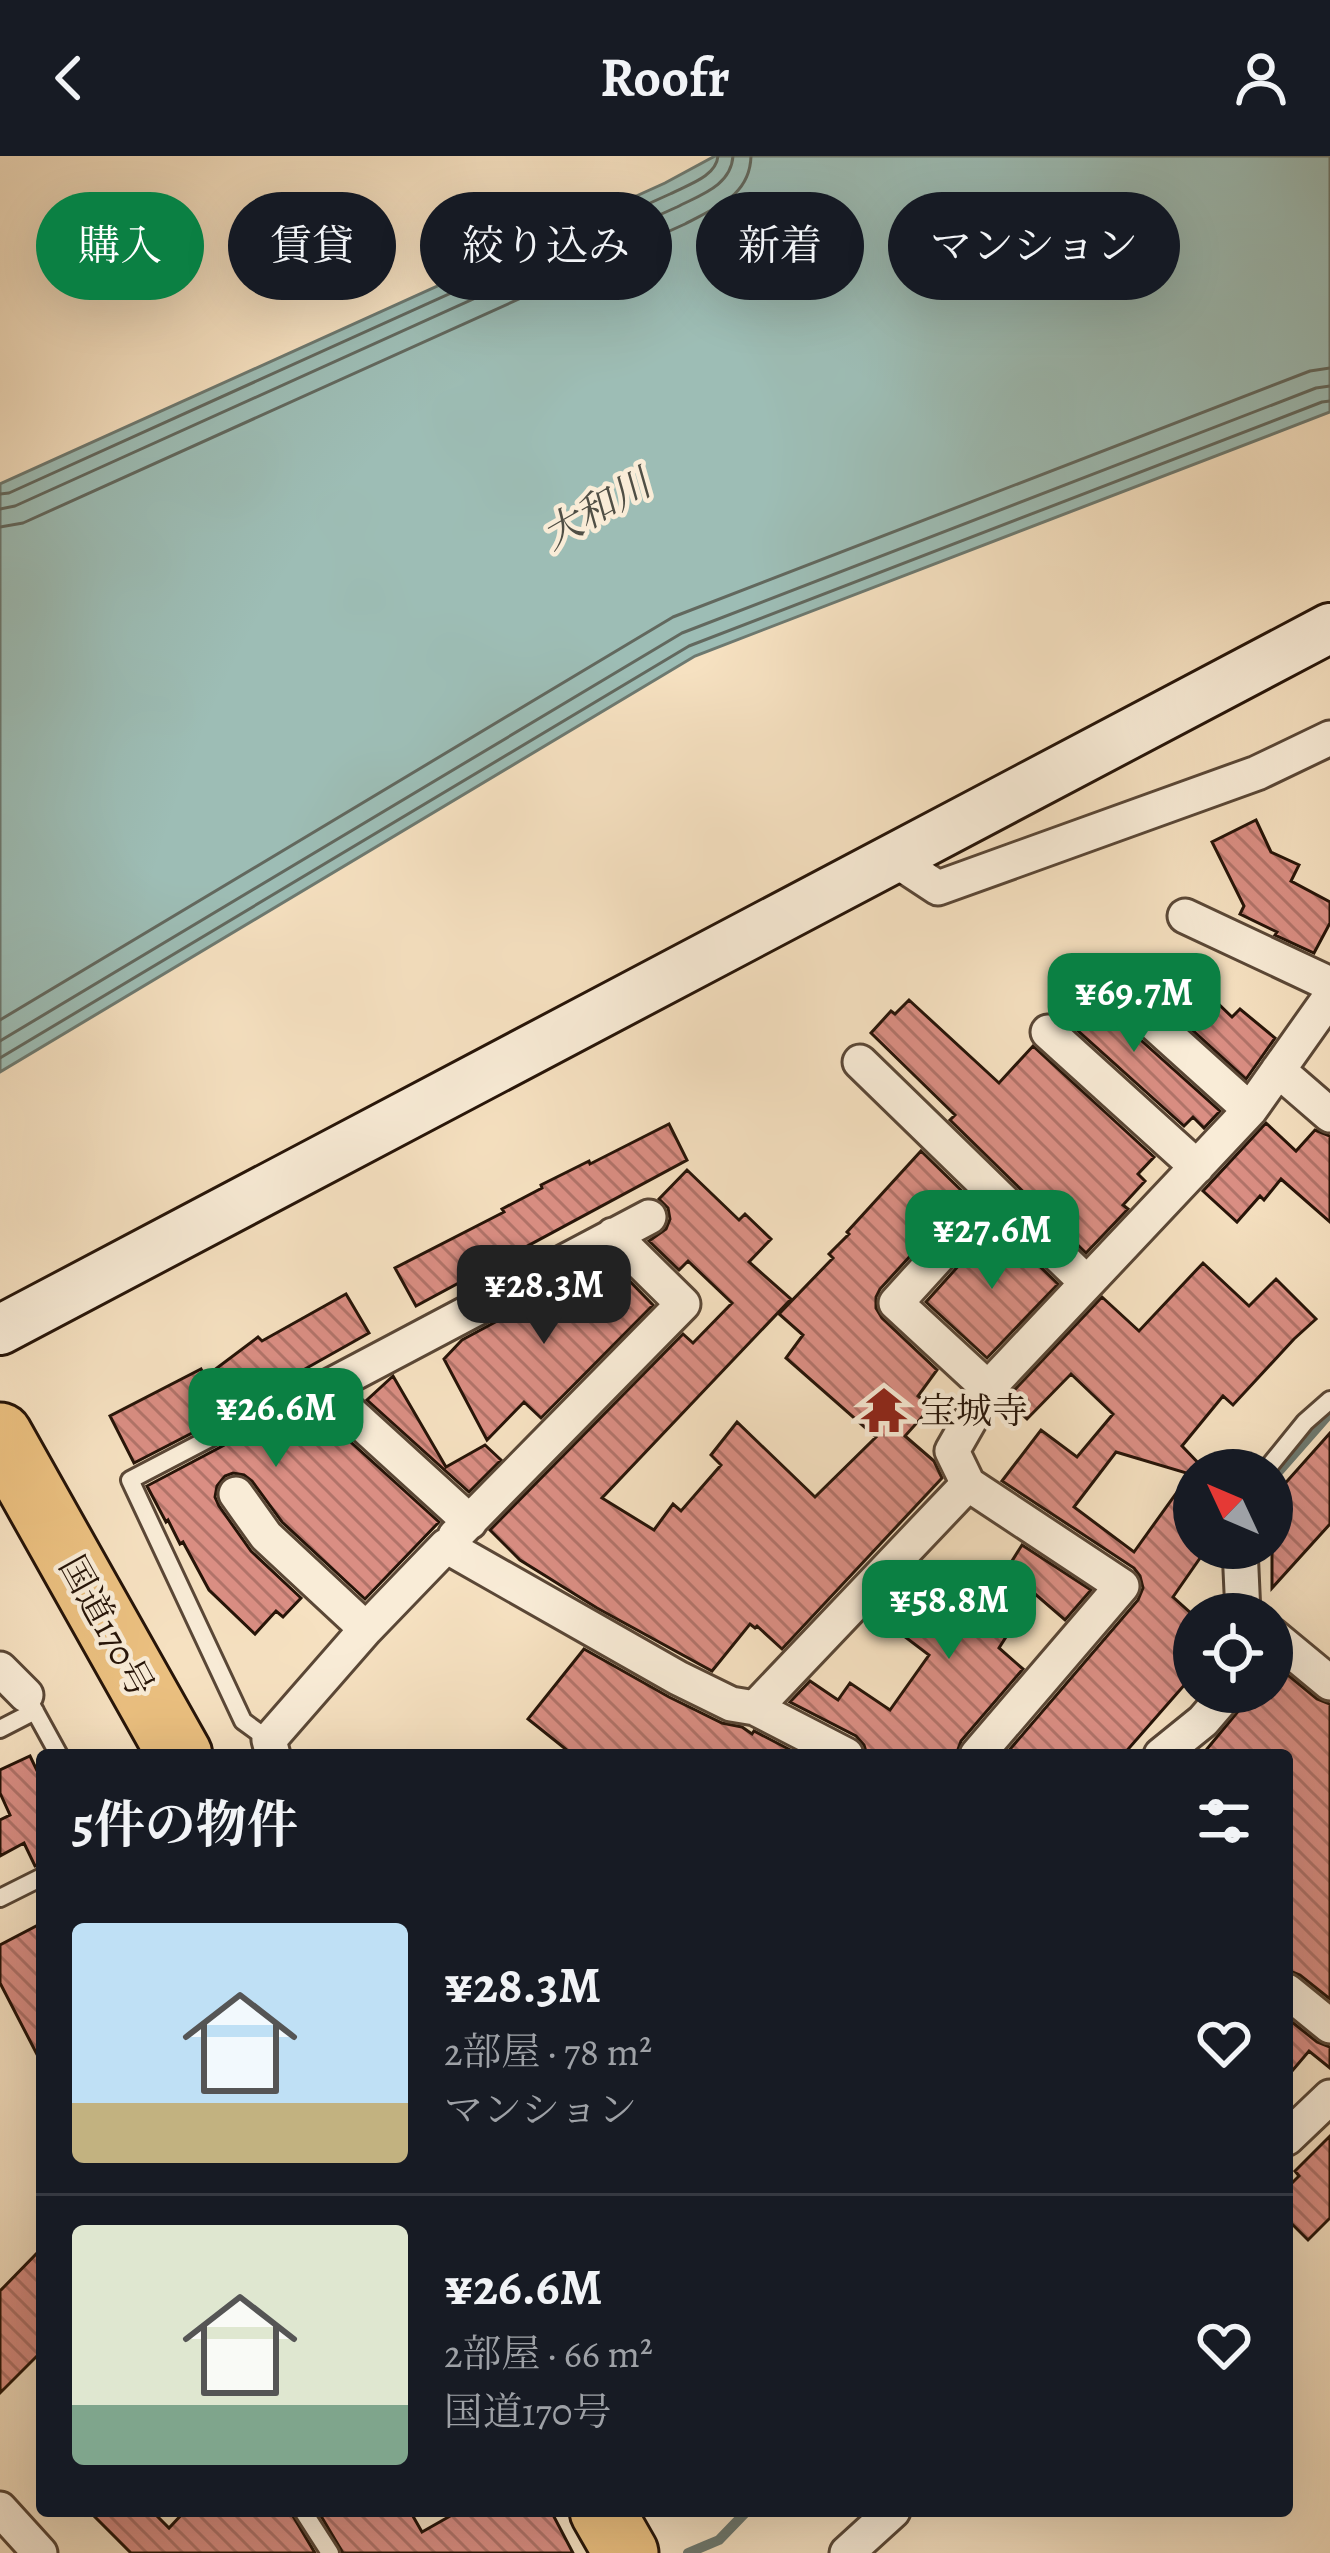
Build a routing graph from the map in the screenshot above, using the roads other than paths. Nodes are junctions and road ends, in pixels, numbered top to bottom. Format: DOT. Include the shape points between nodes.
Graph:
graph roads {
  1 [pos="1330,628"];
  2 [pos="1330,738"];
  3 [pos="894,859"];
  4 [pos="1185,916"];
  5 [pos="1330,985"];
  6 [pos="1330,997"];
  7 [pos="1128,1000"];
  8 [pos="1048,1032"];
  9 [pos="860,1062"];
  10 [pos="1278,1070"];
  11 [pos="1250,1110"];
  12 [pos="1330,1115"];
  13 [pos="1197,1168"];
  14 [pos="995,1194"];
  15 [pos="649,1217"];
  16 [pos="613,1235"];
  17 [pos="1088,1282"];
  18 [pos="0,1330"];
  19 [pos="988,1388"];
  20 [pos="1330,1400"];
  21 [pos="239,1423"];
  22 [pos="0,1435"];
  23 [pos="1283,1449"];
  24 [pos="968,1484"];
  25 [pos="236,1494"];
  26 [pos="470,1522"];
  27 [pos="446,1546"];
  28 [pos="367,1629"];
  29 [pos="1293,1653"];
  30 [pos="0,1669"];
  31 [pos="1330,1683"];
  32 [pos="30,1703"];
  33 [pos="755,1708"];
  34 [pos="1210,1713"];
  35 [pos="0,1729"];
  36 [pos="271,1748"];
  37 [pos="56,1749"];
  38 [pos="177,1749"];
  39 [pos="834,1749"];
  40 [pos="982,1749"];
  41 [pos="1168,1749"];
  42 [pos="36,1880"];
  43 [pos="0,1898"];
  44 [pos="1293,1995"];
  45 [pos="1330,2026"];
  46 [pos="1330,2096"];
  47 [pos="1293,2132"];
  48 [pos="0,2510"];
  49 [pos="306,2517"];
  50 [pos="605,2517"];
  51 [pos="886,2517"];
  52 [pos="40,2553"];
  53 [pos="330,2553"];
  54 [pos="626,2553"];
  55 [pos="847,2553"];
  1 -- 3 [label="street"];
  2 -- 3 [label="street" via="1258,773 938,888"];
  3 -- 18 [label="street"];
  4 -- 5 [label="street"];
  6 -- 10 [label="street"];
  7 -- 11 [label="street"];
  8 -- 13 [label="street"];
  9 -- 14 [label="street"];
  10 -- 11 [label="street"];
  10 -- 12 [label="street"];
  11 -- 13 [label="street"];
  13 -- 17 [label="street"];
  14 -- 17 [label="street"];
  14 -- 19 [label="street" via="896,1303"];
  15 -- 16 [label="street"];
  16 -- 26 [label="street" via="683,1304"];
  16 -- 26 [label="street" via="323,1389"];
  17 -- 19 [label="street"];
  19 -- 24 [label="street" via="952,1451"];
  20 -- 23 [label="lane"];
  21 -- 36 [label="lane" via="130,1480 243,1721"];
  22 -- 38 [label="highway, 国道170号"];
  24 -- 33 [label="street"];
  24 -- 40 [label="street" via="1122,1586"];
  25 -- 28 [label="street" via="266,1536"];
  26 -- 27 [label="street"];
  27 -- 28 [label="street"];
  27 -- 33 [label="street" via="678,1678"];
  28 -- 36 [label="street"];
  29 -- 31 [label="street"];
  30 -- 32 [label="street"];
  32 -- 35 [label="lane"];
  32 -- 37 [label="lane"];
  33 -- 39 [label="street"];
  34 -- 41 [label="street"];
  42 -- 43 [label="lane"];
  44 -- 45 [label="street"];
  46 -- 47 [label="street"];
  48 -- 52 [label="street"];
  49 -- 53 [label="lane"];
  50 -- 54 [label="highway"];
  51 -- 55 [label="street"];
}
